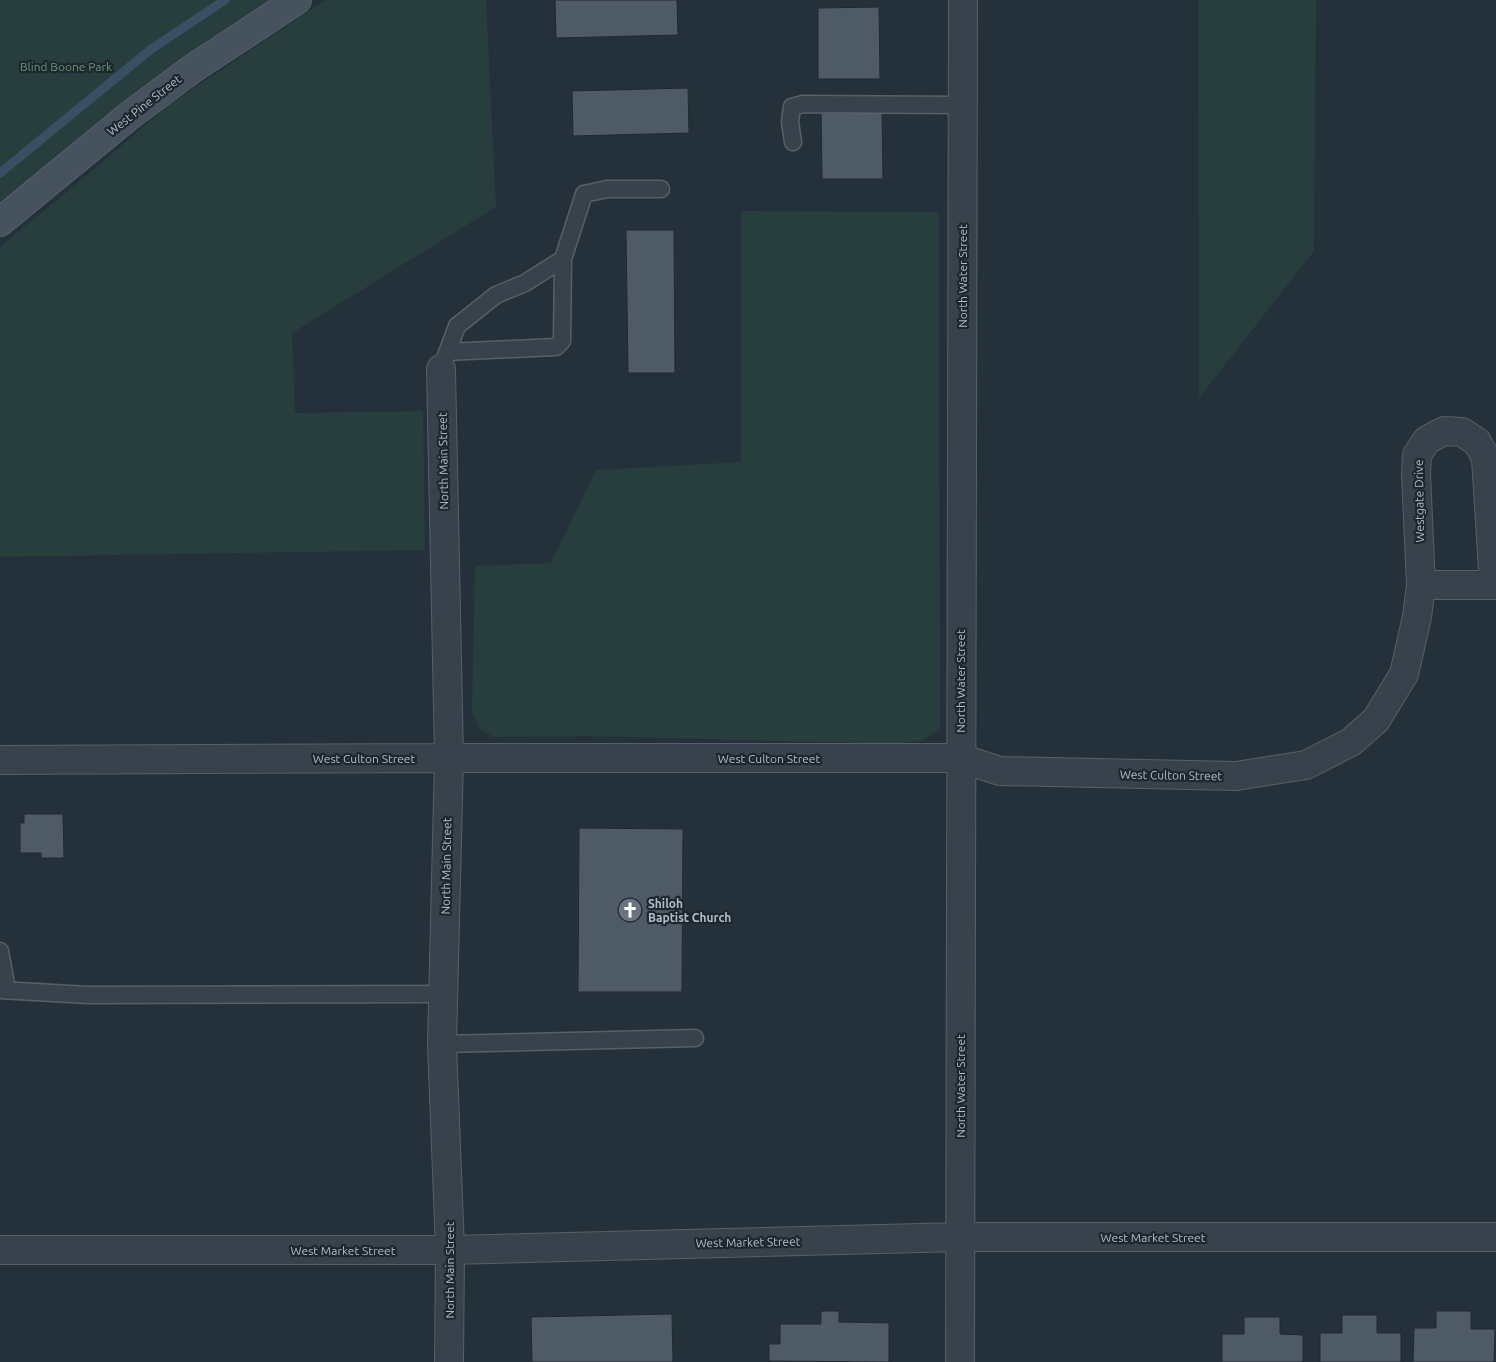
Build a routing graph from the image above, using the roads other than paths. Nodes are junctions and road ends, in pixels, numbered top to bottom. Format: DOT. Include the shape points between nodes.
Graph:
graph roads {
  1 [pos="297,0"];
  2 [pos="963,0"];
  3 [pos="962,105"];
  4 [pos="793,142"];
  5 [pos="661,190"];
  6 [pos="0,222"];
  7 [pos="563,259"];
  8 [pos="444,361"];
  9 [pos="1421,585"];
  10 [pos="1495,585"];
  11 [pos="448,758"];
  12 [pos="960,758"];
  13 [pos="0,760"];
  14 [pos="0,951"];
  15 [pos="4,990"];
  16 [pos="443,994"];
  17 [pos="696,1038"];
  18 [pos="442,1044"];
  19 [pos="960,1237"];
  20 [pos="1496,1237"];
  21 [pos="0,1250"];
  22 [pos="450,1250"];
  23 [pos="449,1362"];
  24 [pos="960,1362"];
  1 -- 6 [label="street, West Pine Street" via="192,69 129,116"];
  2 -- 3 [label="street, North Water Street"];
  3 -- 4 [label="lane" via="803,104 792,107"];
  3 -- 12 [label="street, North Water Street"];
  5 -- 7 [label="lane" via="607,189 584,194"];
  7 -- 8 [label="lane" via="526,284 496,294 457,326"];
  7 -- 8 [label="lane" via="562,341 556,347"];
  8 -- 11 [label="street, North Main Street"];
  9 -- 10 [label="street"];
  9 -- 10 [label="street, Westgate Drive" via="1417,455 1427,440 1444,431 1462,432 1477,442 1486,458"];
  9 -- 12 [label="street, West Culton Street" via="1404,674 1376,720 1351,742 1306,765 1236,776 1206,776 1000,771"];
  11 -- 12 [label="street, West Culton Street"];
  11 -- 13 [label="street, West Culton Street"];
  11 -- 16 [label="street, North Main Street"];
  12 -- 19 [label="street, North Water Street"];
  14 -- 15 [label="lane"];
  15 -- 16 [label="lane" via="88,995"];
  16 -- 18 [label="street, North Main Street"];
  17 -- 18 [label="lane"];
  18 -- 22 [label="street, North Main Street"];
  19 -- 20 [label="street, West Market Street"];
  19 -- 22 [label="street, West Market Street"];
  19 -- 24 [label="street, North Water Street"];
  21 -- 22 [label="street, West Market Street"];
  22 -- 23 [label="street, North Main Street"];
}
